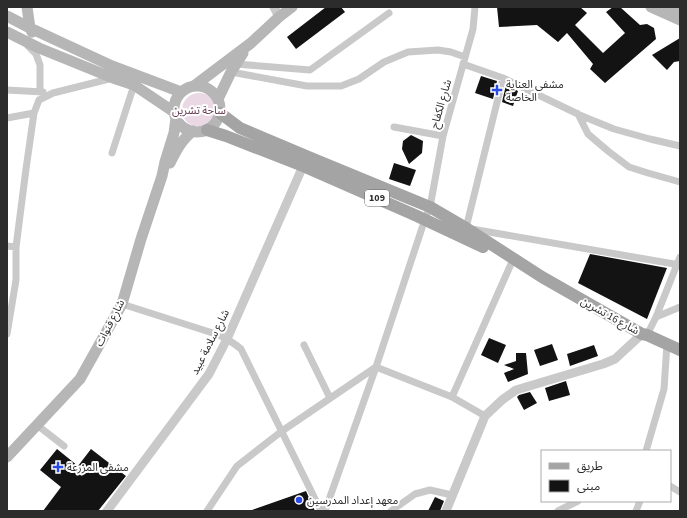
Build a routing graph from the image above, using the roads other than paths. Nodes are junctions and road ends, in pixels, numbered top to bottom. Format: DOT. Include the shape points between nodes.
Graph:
graph roads {
  1 [pos="27,7"];
  2 [pos="274,7"];
  3 [pos="292,7"];
  4 [pos="475,7"];
  5 [pos="651,7"];
  6 [pos="672,7"];
  7 [pos="680,11"];
  8 [pos="389,14"];
  9 [pos="7,16"];
  10 [pos="279,17"];
  11 [pos="680,20"];
  12 [pos="30,28"];
  13 [pos="7,32"];
  14 [pos="20,39"];
  15 [pos="251,43"];
  16 [pos="39,48"];
  17 [pos="465,57"];
  18 [pos="463,64"];
  19 [pos="234,68"];
  20 [pos="114,78"];
  21 [pos="503,78"];
  22 [pos="138,82"];
  23 [pos="194,86"];
  24 [pos="7,90"];
  25 [pos="40,92"];
  26 [pos="181,92"];
  27 [pos="53,93"];
  28 [pos="218,99"];
  29 [pos="34,113"];
  30 [pos="220,113"];
  31 [pos="578,114"];
  32 [pos="175,115"];
  33 [pos="7,118"];
  34 [pos="394,127"];
  35 [pos="207,130"];
  36 [pos="193,131"];
  37 [pos="443,136"];
  38 [pos="680,146"];
  39 [pos="112,153"];
  40 [pos="303,166"];
  41 [pos="162,176"];
  42 [pos="680,182"];
  43 [pos="430,207"];
  44 [pos="425,219"];
  45 [pos="466,228"];
  46 [pos="7,246"];
  47 [pos="16,247"];
  48 [pos="679,262"];
  49 [pos="511,264"];
  50 [pos="542,277"];
  51 [pos="122,304"];
  52 [pos="680,307"];
  53 [pos="656,317"];
  54 [pos="7,334"];
  55 [pos="645,335"];
  56 [pos="227,339"];
  57 [pos="667,344"];
  58 [pos="304,345"];
  59 [pos="680,350"];
  60 [pos="376,367"];
  61 [pos="452,397"];
  62 [pos="330,398"];
  63 [pos="485,416"];
  64 [pos="37,425"];
  65 [pos="282,431"];
  66 [pos="64,446"];
  67 [pos="646,450"];
  68 [pos="7,457"];
  69 [pos="671,487"];
  70 [pos="680,492"];
  71 [pos="452,495"];
  72 [pos="576,502"];
  73 [pos="107,511"];
  74 [pos="207,511"];
  75 [pos="321,511"];
  76 [pos="326,511"];
  77 [pos="391,511"];
  78 [pos="446,511"];
  79 [pos="558,511"];
  1 -- 12 [label="main road"];
  2 -- 10 [label="street"];
  3 -- 10 [label="main road"];
  4 -- 17 [label="street, شارع الكفاح" via="473,29"];
  5 -- 11 [label="main road"];
  6 -- 7 [label="main road"];
  8 -- 19 [label="street" via="310,70"];
  9 -- 12 [label="main road"];
  10 -- 15 [label="main road"];
  12 -- 16 [label="main road"];
  12 -- 22 [label="main road" via="112,66"];
  13 -- 14 [label="main road"];
  14 -- 16 [label="main road"];
  14 -- 25 [label="street" via="36,54 40,65"];
  15 -- 19 [label="main road"];
  15 -- 23 [label="main road"];
  16 -- 20 [label="main road"];
  17 -- 18 [label="street, شارع الكفاح"];
  17 -- 19 [label="street" via="438,50 408,52 341,86 307,86"];
  18 -- 21 [label="street"];
  18 -- 37 [label="street, شارع الكفاح"];
  19 -- 28 [label="main road"];
  20 -- 22 [label="main road"];
  20 -- 27 [label="street"];
  21 -- 31 [label="street"];
  21 -- 45 [label="street"];
  22 -- 26 [label="main road"];
  22 -- 32 [label="main road"];
  22 -- 39 [label="street"];
  23 -- 26 [label="main road"];
  23 -- 28 [label="main road" via="206,87"];
  24 -- 25 [label="street"];
  25 -- 27 [label="street"];
  26 -- 32 [label="main road" via="174,105"];
  27 -- 29 [label="street" via="39,100"];
  28 -- 30 [label="main road"];
  29 -- 33 [label="street"];
  29 -- 47 [label="street"];
  30 -- 35 [label="main road" via="213,126"];
  30 -- 43 [label="main road" via="240,128"];
  31 -- 38 [label="street" via="614,129"];
  31 -- 42 [label="street" via="588,134 629,167"];
  32 -- 36 [label="main road" via="183,127"];
  32 -- 41 [label="main road, شارع قنوات" via="174,133"];
  34 -- 37 [label="street"];
  35 -- 36 [label="main road"];
  35 -- 40 [label="main road, 109"];
  36 -- 41 [label="main road" via="181,144"];
  37 -- 43 [label="street, شارع الكفاح"];
  40 -- 44 [label="main road, 109"];
  40 -- 56 [label="street, شارع سلامة عبيد"];
  41 -- 51 [label="main road, شارع قنوات"];
  43 -- 44 [label="street, شارع الكفاح"];
  43 -- 45 [label="main road"];
  44 -- 49 [label="main road, 109"];
  44 -- 60 [label="street, شارع الكفاح"];
  45 -- 48 [label="street"];
  45 -- 50 [label="main road"];
  46 -- 47 [label="street"];
  47 -- 54 [label="street" via="16,280"];
  48 -- 53 [label="street"];
  49 -- 50 [label="main road, 109"];
  49 -- 61 [label="street"];
  50 -- 55 [label="main road, شارع 16 تشرين / 109"];
  51 -- 56 [label="street"];
  51 -- 64 [label="main road, شارع قنوات" via="80,379"];
  52 -- 53 [label="street"];
  53 -- 55 [label="street"];
  55 -- 57 [label="main road, شارع 16 تشرين / 109"];
  55 -- 63 [label="street" via="615,359 516,390"];
  56 -- 65 [label="street" via="241,349"];
  56 -- 73 [label="street, شارع سلامة عبيد" via="209,374"];
  57 -- 59 [label="main road, شارع 16 تشرين / 109"];
  57 -- 67 [label="street" via="664,389"];
  58 -- 62 [label="street"];
  60 -- 61 [label="street"];
  60 -- 62 [label="street"];
  60 -- 76 [label="street, شارع الكفاح"];
  61 -- 63 [label="street"];
  62 -- 65 [label="street"];
  63 -- 71 [label="street"];
  64 -- 66 [label="street"];
  64 -- 68 [label="main road, شارع قنوات"];
  65 -- 74 [label="street" via="237,466"];
  65 -- 75 [label="street"];
  69 -- 70 [label="street"];
  71 -- 77 [label="street" via="430,490 415,494"];
  71 -- 78 [label="street"];
  72 -- 79 [label="street"];
}
